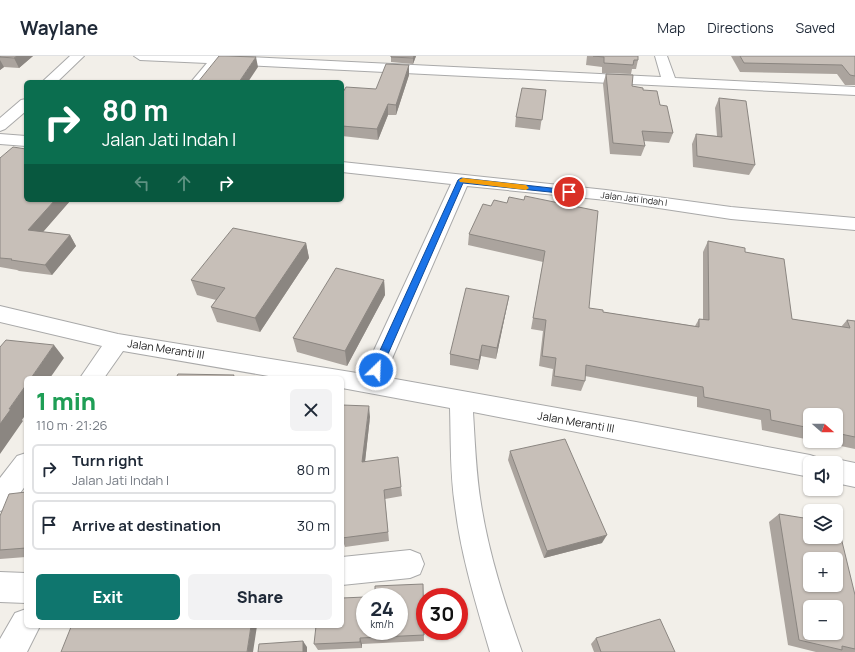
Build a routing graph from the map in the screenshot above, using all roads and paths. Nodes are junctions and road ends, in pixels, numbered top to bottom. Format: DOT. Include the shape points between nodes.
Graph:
graph roads {
  1 [pos="78,56"];
  2 [pos="140,56"];
  3 [pos="449,56"];
  4 [pos="661,56"];
  5 [pos="220,58"];
  6 [pos="315,60"];
  7 [pos="458,71"];
  8 [pos="51,80"];
  9 [pos="200,80"];
  10 [pos="668,81"];
  11 [pos="855,91"];
  12 [pos="24,105"];
  13 [pos="0,126"];
  14 [pos="0,139"];
  15 [pos="24,141"];
  16 [pos="344,167"];
  17 [pos="461,180"];
  18 [pos="855,224"];
  19 [pos="0,314"];
  20 [pos="118,342"];
  21 [pos="92,376"];
  22 [pos="321,376"];
  23 [pos="344,380"];
  24 [pos="370,384"];
  25 [pos="461,401"];
  26 [pos="803,465"];
  27 [pos="24,467"];
  28 [pos="843,472"];
  29 [pos="855,475"];
  30 [pos="0,499"];
  31 [pos="410,564"];
  32 [pos="344,571"];
  33 [pos="0,587"];
  34 [pos="24,588"];
  35 [pos="24,628"];
  36 [pos="10,652"];
  37 [pos="506,652"];
  1 -- 8 [label="street"];
  2 -- 5 [label="street"];
  3 -- 7 [label="street"];
  4 -- 10 [label="street"];
  5 -- 6 [label="street"];
  5 -- 9 [label="street"];
  6 -- 7 [label="street"];
  7 -- 10 [label="street"];
  10 -- 11 [label="street"];
  12 -- 13 [label="street"];
  14 -- 15 [label="street"];
  16 -- 17 [label="street, Jalan Jati Indah I"];
  17 -- 18 [label="street, Jalan Jati Indah I" via="620,197 738,214"];
  17 -- 24 [label="street"];
  19 -- 20 [label="street, Jalan Meranti III"];
  20 -- 21 [label="street"];
  20 -- 22 [label="street, Jalan Meranti III"];
  23 -- 24 [label="street, Jalan Meranti III"];
  24 -- 25 [label="street, Jalan Meranti III"];
  25 -- 26 [label="street, Jalan Meranti III"];
  25 -- 37 [label="street" via="464,469 470,520 492,609"];
  27 -- 30 [label="street"];
  28 -- 29 [label="street"];
  31 -- 32 [label="street"];
  33 -- 34 [label="street"];
  35 -- 36 [label="street"];
}
